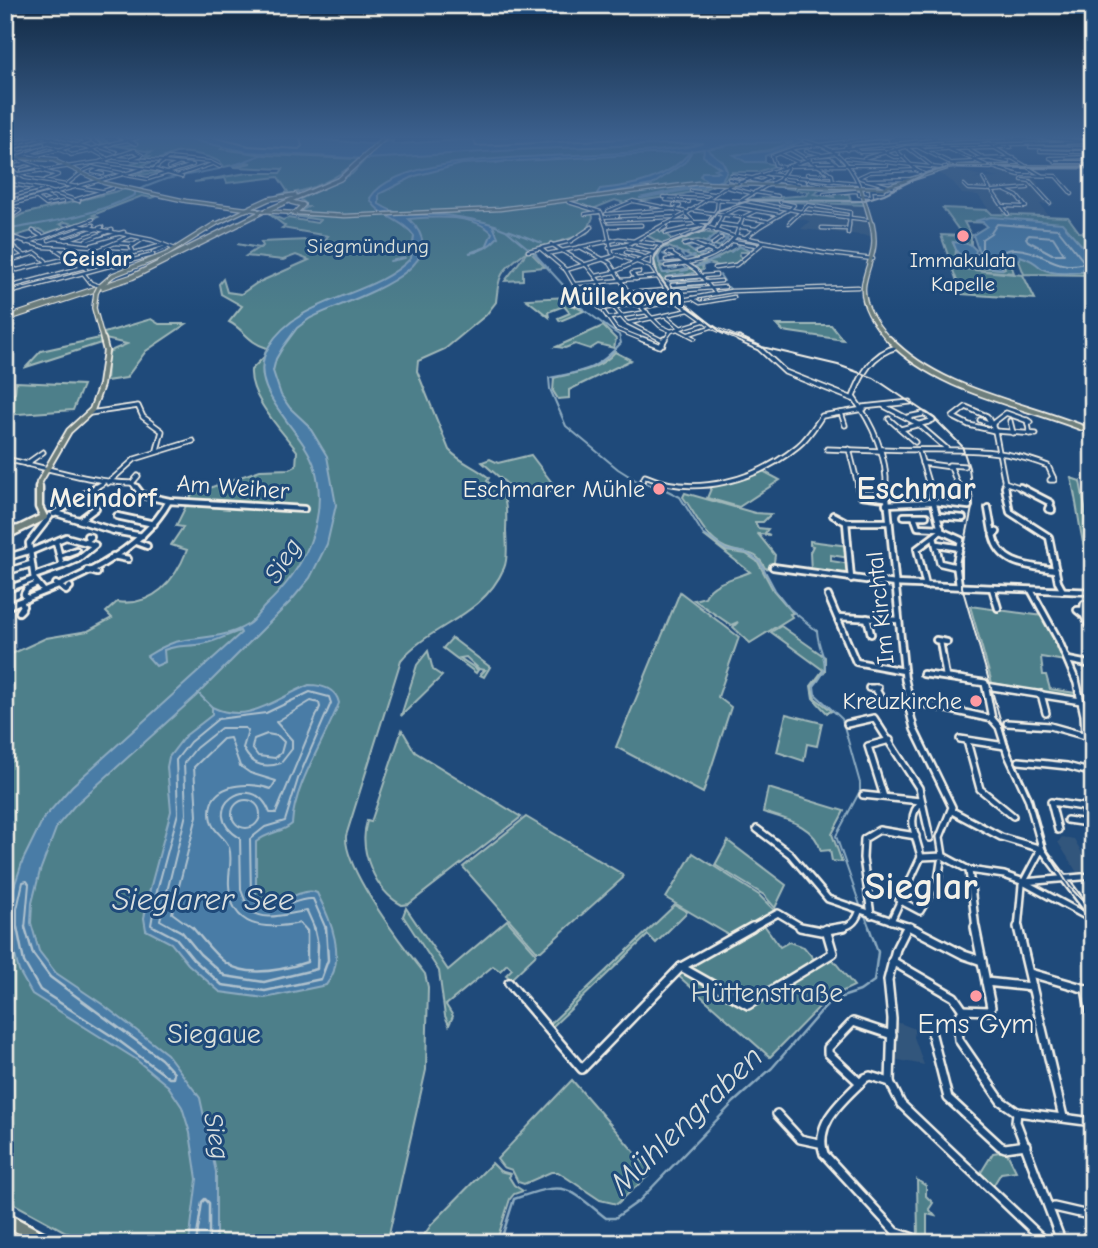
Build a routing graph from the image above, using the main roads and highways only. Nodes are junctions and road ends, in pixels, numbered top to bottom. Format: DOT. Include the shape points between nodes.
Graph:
graph roads {
  1 [pos="159,194"];
  2 [pos="296,194"];
  3 [pos="304,194"];
  4 [pos="623,194"];
  5 [pos="862,194"];
  6 [pos="306,195"];
  7 [pos="265,201"];
  8 [pos="275,206"];
  9 [pos="250,211"];
  10 [pos="287,213"];
  11 [pos="297,213"];
  12 [pos="5,318"];
  13 [pos="1093,432"];
  14 [pos="5,536"];
  15 [pos="5,1219"];
  16 [pos="5,1234"];
  17 [pos="21,1243"];
  18 [pos="50,1243"];
  1 -- 9 [label="main road"];
  2 -- 7 [label="highway"];
  3 -- 8 [label="highway"];
  4 -- 11 [label="main road" via="451,212"];
  5 -- 13 [label="main road" via="875,246 863,289 874,320 891,345 957,384"];
  6 -- 8 [label="highway"];
  6 -- 11 [label="highway" via="299,199 305,204"];
  7 -- 8 [label="highway" via="281,200"];
  7 -- 9 [label="highway"];
  8 -- 9 [label="highway"];
  8 -- 11 [label="highway" via="301,203"];
  9 -- 10 [label="main road"];
  9 -- 12 [label="highway" via="148,269"];
  9 -- 12 [label="highway" via="151,269"];
  9 -- 14 [label="main road, bridge" via="203,230 176,249 99,285 94,308 106,351 102,383 90,413 72,428 37,490 39,508 47,517"];
  10 -- 11 [label="highway"];
  15 -- 18 [label="highway"];
  16 -- 17 [label="highway"];
}
